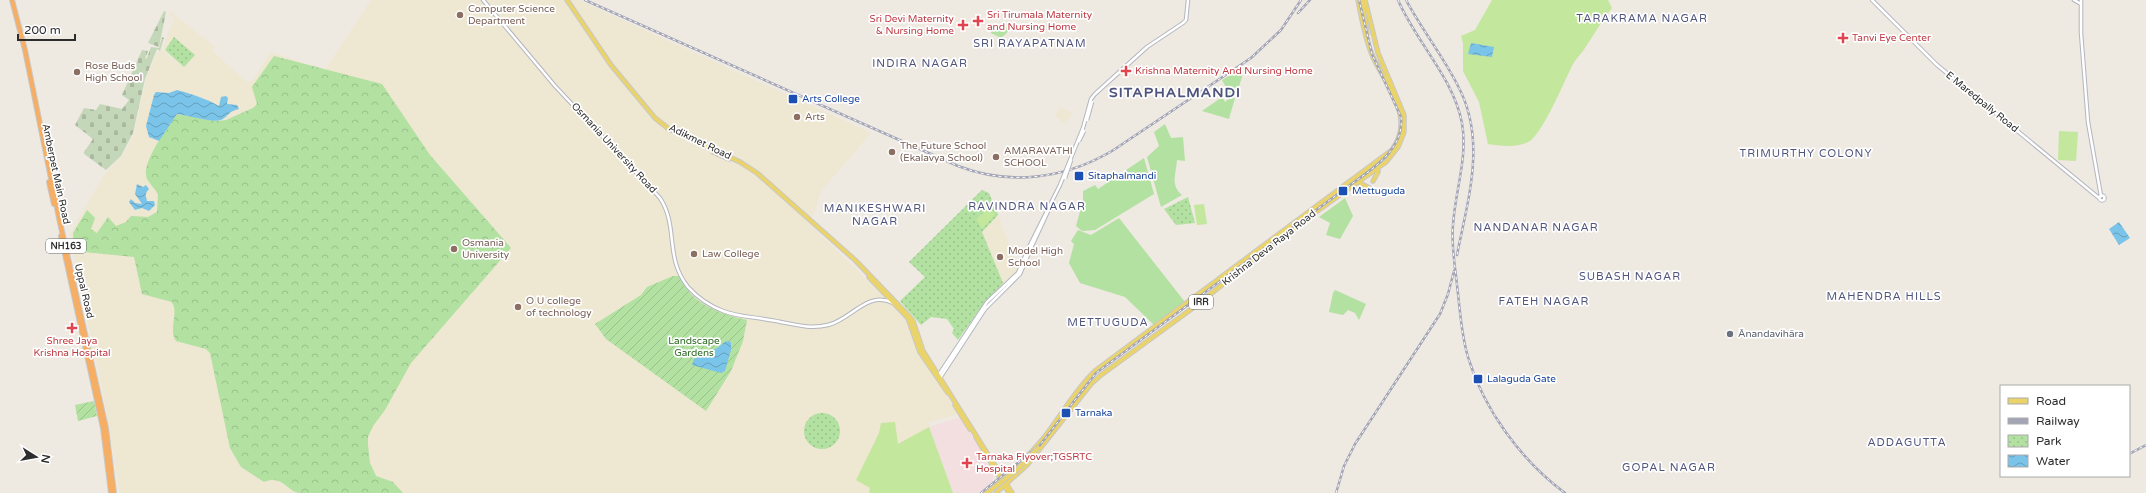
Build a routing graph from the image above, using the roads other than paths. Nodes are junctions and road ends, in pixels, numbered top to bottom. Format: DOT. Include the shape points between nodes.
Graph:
graph roads {
  1 [pos="11,0"];
  2 [pos="483,0"];
  3 [pos="566,0"];
  4 [pos="1188,0"];
  5 [pos="1358,0"];
  6 [pos="1362,0"];
  7 [pos="1365,0"];
  8 [pos="1872,0"];
  9 [pos="2074,0"];
  10 [pos="2081,2"];
  11 [pos="1367,37"];
  12 [pos="1381,60"];
  13 [pos="1376,62"];
  14 [pos="611,64"];
  15 [pos="1383,65"];
  16 [pos="1378,67"];
  17 [pos="1378,167"];
  18 [pos="1373,181"];
  19 [pos="1358,182"];
  20 [pos="1371,189"];
  21 [pos="1267,242"];
  22 [pos="1270,247"];
  23 [pos="883,292"];
  24 [pos="879,301"];
  25 [pos="898,306"];
  26 [pos="1165,321"];
  27 [pos="1169,325"];
  28 [pos="1117,355"];
  29 [pos="1120,360"];
  30 [pos="939,378"];
  31 [pos="1044,442"];
  32 [pos="1009,473"];
  33 [pos="1001,476"];
  34 [pos="1014,478"];
  35 [pos="1006,485"];
  36 [pos="1011,492"];
  37 [pos="111,493"];
  38 [pos="114,493"];
  39 [pos="987,493"];
  40 [pos="996,493"];
  1 -- 37 [label="highway, Amberpet Main Road / NH163" via="103,428"];
  1 -- 38 [label="highway, Uppal Road / NH163" via="24,46 106,428"];
  2 -- 24 [label="main road, Osmania University Road" via="555,86 660,198 668,214 674,262 688,286 700,299 730,313 815,328 837,322 867,302"];
  3 -- 14 [label="main road"];
  4 -- 30 [label="main road, bridge" via="1186,20 1147,47 1104,84 1091,100 1061,186 1018,273 987,302"];
  5 -- 11 [label="main road, Krishna Deva Raya Road / IRR"];
  6 -- 11 [label="main road, Krishna Deva Raya Road / IRR" via="1367,21"];
  7 -- 12 [label="main road, Krishna Deva Raya Road / IRR"];
  8 -- 10 [label="main road, E Maredpally Road" via="1937,65 2100,197 2088,122"];
  9 -- 10 [label="main road"];
  11 -- 13 [label="main road, Krishna Deva Raya Road / IRR"];
  12 -- 13 [label="main road"];
  12 -- 15 [label="main road, Krishna Deva Raya Road / IRR"];
  13 -- 16 [label="main road, Krishna Deva Raya Road / IRR"];
  14 -- 23 [label="main road, Adikmet Road" via="643,108 663,126 756,175 854,262"];
  14 -- 25 [label="main road, Adikmet Road" via="655,118 669,129 740,162 757,173 855,260"];
  15 -- 16 [label="main road"];
  15 -- 17 [label="main road, Krishna Deva Raya Road / IRR" via="1402,110 1405,125 1398,147 1386,162"];
  16 -- 21 [label="main road, Krishna Deva Raya Road / IRR" via="1399,109 1402,121 1402,131 1395,146 1386,156"];
  17 -- 18 [label="main road"];
  17 -- 19 [label="main road, Krishna Deva Raya Road / IRR"];
  19 -- 20 [label="main road"];
  19 -- 22 [label="main road, Krishna Deva Raya Road / IRR"];
  21 -- 22 [label="main road"];
  21 -- 26 [label="main road, Krishna Deva Raya Road / IRR"];
  22 -- 27 [label="main road, Krishna Deva Raya Road / IRR"];
  23 -- 24 [label="main road"];
  23 -- 25 [label="main road, Adikmet Road"];
  24 -- 25 [label="main road, Osmania University Road"];
  25 -- 30 [label="main road" via="912,319 923,351"];
  26 -- 27 [label="main road"];
  26 -- 28 [label="main road, Krishna Deva Raya Road / IRR"];
  27 -- 29 [label="main road, Krishna Deva Raya Road / IRR"];
  28 -- 29 [label="main road"];
  28 -- 31 [label="main road, Krishna Deva Raya Road / IRR" via="1085,381"];
  29 -- 31 [label="main road, Krishna Deva Raya Road / IRR" via="1091,384"];
  30 -- 33 [label="main road"];
  31 -- 32 [label="main road, Krishna Deva Raya Road"];
  31 -- 34 [label="main road, Krishna Deva Raya Road"];
  31 -- 39 [label="main road, IRR, bridge" via="1018,471"];
  32 -- 33 [label="main road"];
  32 -- 33 [label="main road, Krishna Deva Raya Road"];
  33 -- 35 [label="main road"];
  33 -- 39 [label="main road, Krishna Deva Raya Road"];
  34 -- 35 [label="main road, Krishna Deva Raya Road"];
  34 -- 36 [label="main road"];
  35 -- 36 [label="main road"];
  35 -- 40 [label="main road, Krishna Deva Raya Road"];
}
